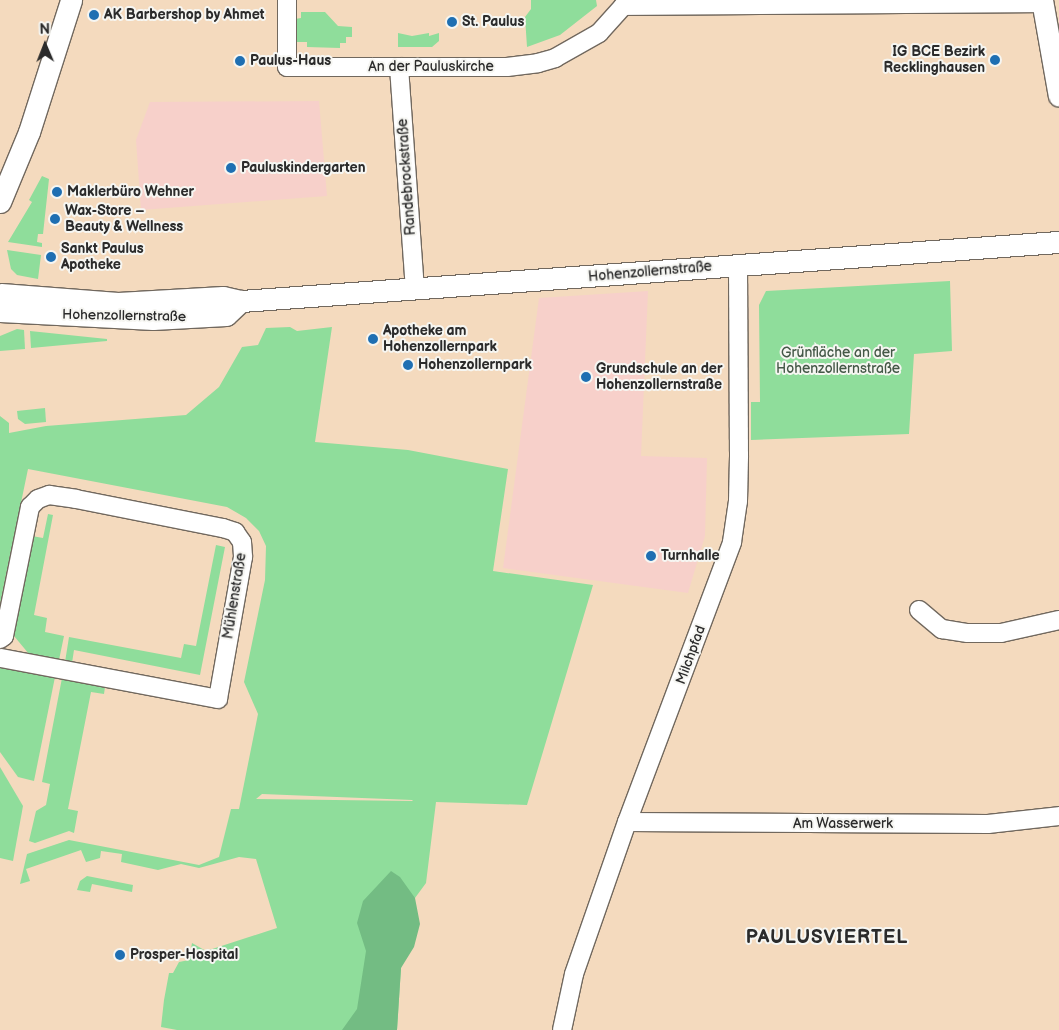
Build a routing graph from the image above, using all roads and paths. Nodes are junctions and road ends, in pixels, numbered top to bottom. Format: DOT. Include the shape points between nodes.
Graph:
graph roads {
  1 [pos="71,0"];
  2 [pos="286,0"];
  3 [pos="1042,2"];
  4 [pos="622,3"];
  5 [pos="399,67"];
  6 [pos="1059,96"];
  7 [pos="0,202"];
  8 [pos="1059,242"];
  9 [pos="738,265"];
  10 [pos="415,288"];
  11 [pos="0,299"];
  12 [pos="919,610"];
  13 [pos="1059,620"];
  14 [pos="0,639"];
  15 [pos="0,658"];
  16 [pos="1059,816"];
  17 [pos="627,822"];
  18 [pos="562,1030"];
  1 -- 7 [label="main road" via="29,132"];
  2 -- 5 [label="street, An der Pauluskirche" via="287,67"];
  3 -- 4 [label="street"];
  3 -- 6 [label="main road"];
  4 -- 5 [label="street, An der Pauluskirche" via="599,33 555,58 538,63 507,67"];
  5 -- 10 [label="street, Randebrockstraße"];
  8 -- 9 [label="main road, Hohenzollernstraße"];
  9 -- 10 [label="main road, Hohenzollernstraße"];
  9 -- 17 [label="street, Milchpfad" via="739,456 738,501 732,542"];
  10 -- 11 [label="main road, Hohenzollernstraße" via="241,301 226,316 153,319"];
  12 -- 13 [label="street" via="942,629 968,633 1001,633"];
  14 -- 15 [label="street, Mühlenstraße" via="4,636 30,507 38,499 49,495 76,498 223,528 235,532 242,542 243,557 218,698"];
  16 -- 17 [label="street, Am Wasserwerk" via="988,824"];
  17 -- 18 [label="street, Milchpfad" via="574,974"];
}
